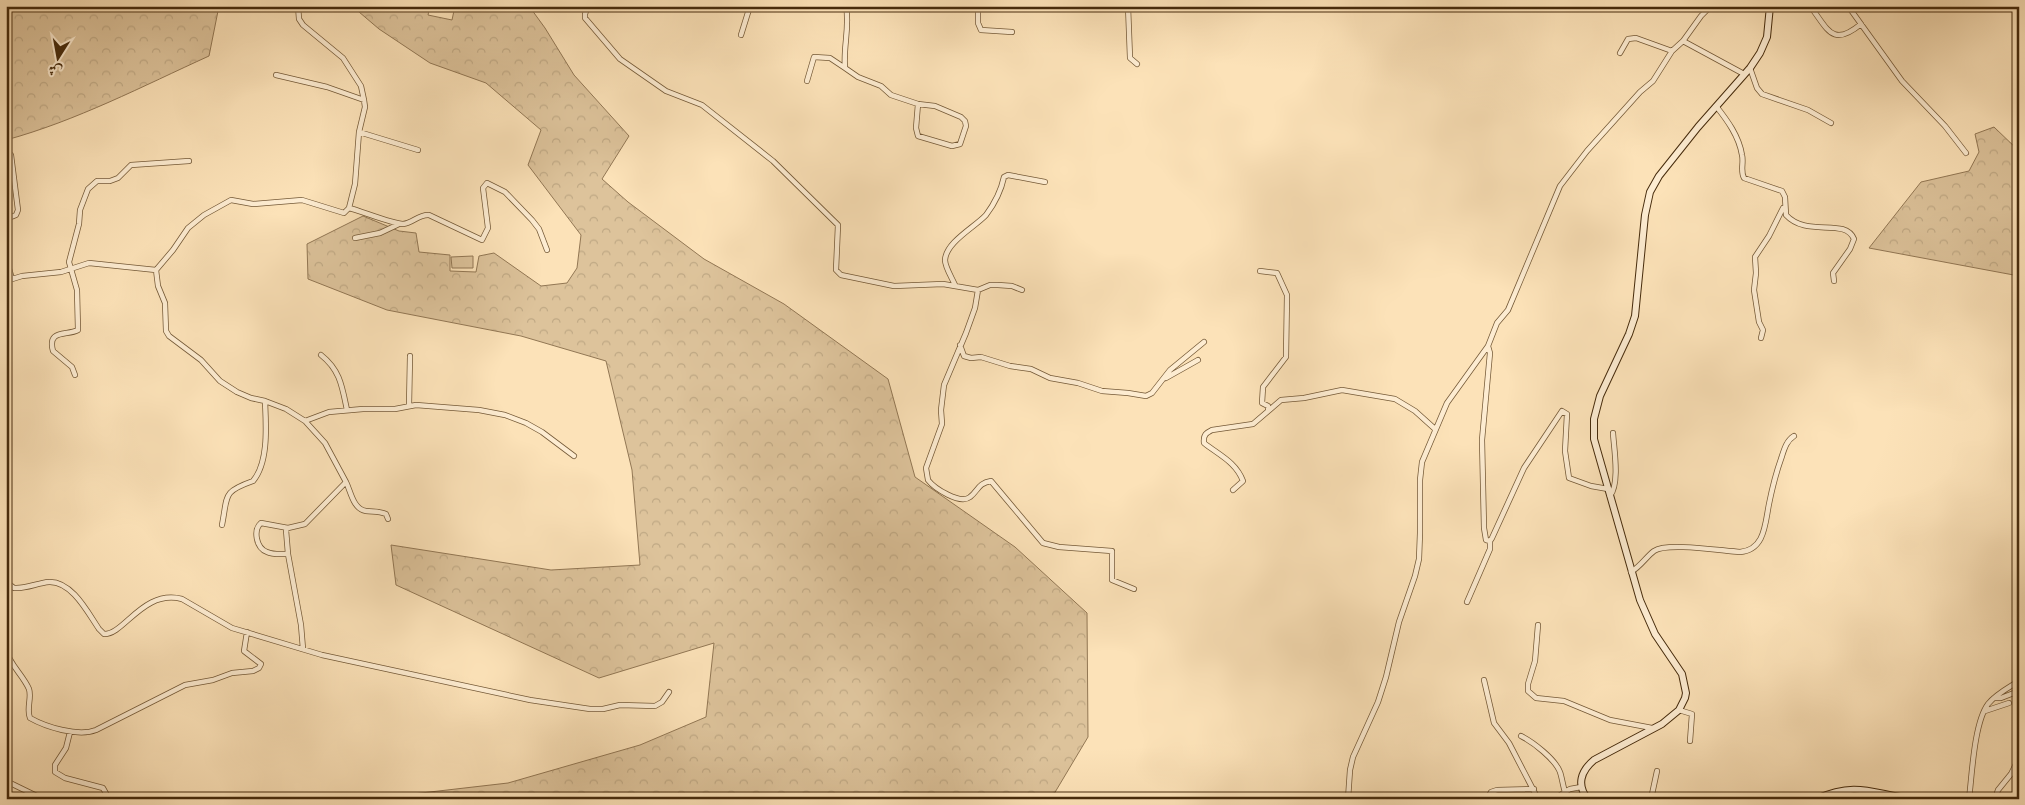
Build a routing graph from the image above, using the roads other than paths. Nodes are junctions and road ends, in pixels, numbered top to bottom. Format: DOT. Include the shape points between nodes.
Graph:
graph roads {
  1 [pos="298,6"];
  2 [pos="588,6"];
  3 [pos="750,6"];
  4 [pos="846,6"];
  5 [pos="978,6"];
  6 [pos="1137,6"];
  7 [pos="1711,6"];
  8 [pos="1770,6"];
  9 [pos="1810,6"];
  10 [pos="1848,6"];
  11 [pos="1128,7"];
  12 [pos="1861,24"];
  13 [pos="1012,32"];
  14 [pos="741,35"];
  15 [pos="1683,40"];
  16 [pos="1672,51"];
  17 [pos="1620,53"];
  18 [pos="1137,64"];
  19 [pos="845,68"];
  20 [pos="1750,68"];
  21 [pos="276,74"];
  22 [pos="1744,74"];
  23 [pos="806,82"];
  24 [pos="364,100"];
  25 [pos="918,104"];
  26 [pos="1716,106"];
  27 [pos="1830,123"];
  28 [pos="359,132"];
  29 [pos="418,150"];
  30 [pos="1966,153"];
  31 [pos="9,158"];
  32 [pos="189,161"];
  33 [pos="1045,182"];
  34 [pos="1784,204"];
  35 [pos="349,208"];
  36 [pos="6,219"];
  37 [pos="399,224"];
  38 [pos="355,238"];
  39 [pos="547,250"];
  40 [pos="6,258"];
  41 [pos="70,269"];
  42 [pos="156,270"];
  43 [pos="1260,272"];
  44 [pos="12,279"];
  45 [pos="6,281"];
  46 [pos="1834,281"];
  47 [pos="955,285"];
  48 [pos="978,290"];
  49 [pos="1022,290"];
  50 [pos="1761,338"];
  51 [pos="1204,342"];
  52 [pos="960,345"];
  53 [pos="1488,346"];
  54 [pos="321,354"];
  55 [pos="410,356"];
  56 [pos="1198,360"];
  57 [pos="74,375"];
  58 [pos="1166,378"];
  59 [pos="265,401"];
  60 [pos="409,406"];
  61 [pos="1268,409"];
  62 [pos="347,410"];
  63 [pos="305,421"];
  64 [pos="1435,429"];
  65 [pos="1612,433"];
  66 [pos="1794,436"];
  67 [pos="574,456"];
  68 [pos="346,482"];
  69 [pos="1232,490"];
  70 [pos="1609,493"];
  71 [pos="388,519"];
  72 [pos="222,526"];
  73 [pos="288,528"];
  74 [pos="1490,541"];
  75 [pos="288,554"];
  76 [pos="1631,572"];
  77 [pos="7,585"];
  78 [pos="1134,589"];
  79 [pos="1467,602"];
  80 [pos="1538,625"];
  81 [pos="248,632"];
  82 [pos="303,649"];
  83 [pos="6,650"];
  84 [pos="1484,680"];
  85 [pos="2019,680"];
  86 [pos="2019,691"];
  87 [pos="669,692"];
  88 [pos="1994,698"];
  89 [pos="2009,703"];
  90 [pos="1679,710"];
  91 [pos="1985,711"];
  92 [pos="2019,727"];
  93 [pos="1653,728"];
  94 [pos="70,732"];
  95 [pos="1521,736"];
  96 [pos="1690,740"];
  97 [pos="2019,758"];
  98 [pos="1657,771"];
  99 [pos="6,781"];
  100 [pos="1580,787"];
  101 [pos="1534,790"];
  102 [pos="1565,792"];
  103 [pos="43,799"];
  104 [pos="109,799"];
  105 [pos="1348,799"];
  106 [pos="1487,799"];
  107 [pos="1538,799"];
  108 [pos="1554,799"];
  109 [pos="1588,799"];
  110 [pos="1652,799"];
  111 [pos="1816,799"];
  112 [pos="1913,799"];
  113 [pos="1969,799"];
  114 [pos="1995,799"];
  1 -- 24 [label="street" via="303,25 333,49 350,68 361,86"];
  2 -- 47 [label="street" via="585,18 620,59 666,91 702,105 773,161 838,225 836,270 841,274 894,286"];
  3 -- 14 [label="street"];
  4 -- 19 [label="street"];
  5 -- 13 [label="street" via="981,30"];
  6 -- 11 [label="street"];
  7 -- 15 [label="street"];
  8 -- 20 [label="street" via="1767,37"];
  9 -- 12 [label="street" via="1829,33 1837,36 1849,34"];
  10 -- 12 [label="street"];
  11 -- 18 [label="street" via="1130,58"];
  12 -- 30 [label="street" via="1902,81"];
  15 -- 16 [label="street"];
  15 -- 22 [label="street"];
  16 -- 17 [label="street" via="1636,38 1628,39"];
  16 -- 53 [label="street" via="1653,81 1587,151 1560,186 1510,305"];
  19 -- 23 [label="street" via="830,58 814,57"];
  19 -- 25 [label="street" via="891,95"];
  20 -- 22 [label="street"];
  20 -- 27 [label="street" via="1762,94 1808,110"];
  21 -- 24 [label="street"];
  22 -- 26 [label="street"];
  24 -- 28 [label="street"];
  25 -- 25 [label="street" via="934,106 963,118 966,126 960,144 952,146 918,136"];
  26 -- 34 [label="street" via="1740,146 1742,176 1782,191"];
  26 -- 70 [label="street" via="1659,176 1647,201 1632,325 1600,396 1594,419 1594,439"];
  28 -- 29 [label="street"];
  28 -- 35 [label="street" via="355,184"];
  31 -- 36 [label="street" via="18,210 16,215"];
  32 -- 41 [label="street" via="131,165 118,178 90,185 80,210"];
  33 -- 47 [label="street" via="1004,177 1001,191 984,216 947,251 945,262"];
  34 -- 46 [label="street" via="1786,215 1798,224 1845,228 1851,233 1854,239 1832,273"];
  34 -- 50 [label="street" via="1755,257 1754,290 1763,330"];
  35 -- 37 [label="street"];
  35 -- 42 [label="street" via="344,213 302,200 253,204 231,200 188,228"];
  37 -- 38 [label="street" via="380,234"];
  37 -- 39 [label="street" via="424,214 482,240 488,228 483,188 487,183 505,192 532,220"];
  40 -- 44 [label="street"];
  41 -- 42 [label="street" via="89,263"];
  41 -- 44 [label="street"];
  41 -- 57 [label="street" via="77,290 78,330 55,336 52,348 72,367"];
  42 -- 59 [label="street" via="169,336 201,360 220,381 251,398"];
  43 -- 61 [label="street" via="1277,274 1287,295 1288,310 1286,357 1263,387 1262,403"];
  44 -- 45 [label="street"];
  47 -- 48 [label="street"];
  48 -- 49 [label="street" via="990,285"];
  48 -- 52 [label="street" via="975,308"];
  51 -- 58 [label="street" via="1170,370"];
  52 -- 58 [label="street" via="964,356 1031,369 1050,378 1102,391 1146,396"];
  52 -- 78 [label="street" via="944,385 940,410 942,424 926,468 928,480 948,495 965,499 970,498 977,487 991,481 1041,542 1059,547 1112,551 1112,580"];
  53 -- 64 [label="street" via="1447,402"];
  53 -- 74 [label="street" via="1482,469 1484,535"];
  54 -- 62 [label="street" via="336,370"];
  55 -- 60 [label="street"];
  56 -- 58 [label="street"];
  59 -- 63 [label="street"];
  59 -- 72 [label="street" via="261,464 253,481 238,486 229,494"];
  60 -- 62 [label="street"];
  60 -- 67 [label="street" via="479,410 505,415 542,432"];
  61 -- 64 [label="street" via="1281,400 1342,390 1395,399"];
  61 -- 69 [label="street" via="1253,424 1206,433 1204,443 1234,464 1244,480"];
  62 -- 63 [label="street" via="329,412"];
  63 -- 68 [label="street" via="325,443"];
  64 -- 105 [label="street" via="1422,462 1415,576 1378,702 1353,757"];
  65 -- 70 [label="street" via="1614,490"];
  66 -- 76 [label="street" via="1784,450 1765,530 1754,547 1746,552 1661,548"];
  68 -- 71 [label="street" via="357,507 364,511 382,512"];
  68 -- 73 [label="street" via="305,524"];
  70 -- 74 [label="street" via="1569,478 1565,451 1568,416 1562,411 1524,468"];
  70 -- 76 [label="street"];
  73 -- 75 [label="street" via="285,535"];
  73 -- 75 [label="street" via="261,523 257,531 258,542 264,551"];
  74 -- 79 [label="street" via="1490,549"];
  75 -- 82 [label="street"];
  76 -- 90 [label="street" via="1648,621 1684,679 1685,698"];
  77 -- 81 [label="street" via="18,589 50,582 64,587 77,596 104,634 112,632 141,608 174,597 232,628"];
  80 -- 93 [label="street" via="1535,661 1528,684 1531,695 1571,703 1617,722"];
  81 -- 82 [label="street"];
  81 -- 94 [label="street" via="244,651 261,664 259,668 185,686 88,733"];
  82 -- 87 [label="street" via="530,700 590,709 655,706"];
  83 -- 94 [label="street" via="29,690 30,718"];
  84 -- 101 [label="street" via="1494,723 1509,743"];
  85 -- 88 [label="street"];
  86 -- 88 [label="street"];
  88 -- 91 [label="street"];
  89 -- 91 [label="street"];
  90 -- 93 [label="street"];
  90 -- 96 [label="street" via="1692,714"];
  91 -- 113 [label="street"];
  92 -- 97 [label="street" via="2016,744"];
  93 -- 100 [label="street" via="1594,760 1585,770"];
  94 -- 104 [label="street" via="67,745 55,765 56,772 65,778 104,788"];
  95 -- 102 [label="street" via="1560,771"];
  97 -- 114 [label="street"];
  98 -- 110 [label="street"];
  99 -- 103 [label="street"];
  100 -- 102 [label="street"];
  100 -- 109 [label="street"];
  101 -- 106 [label="street" via="1497,790"];
  101 -- 107 [label="street"];
  102 -- 108 [label="street"];
  111 -- 112 [label="street" via="1849,789"];
}
